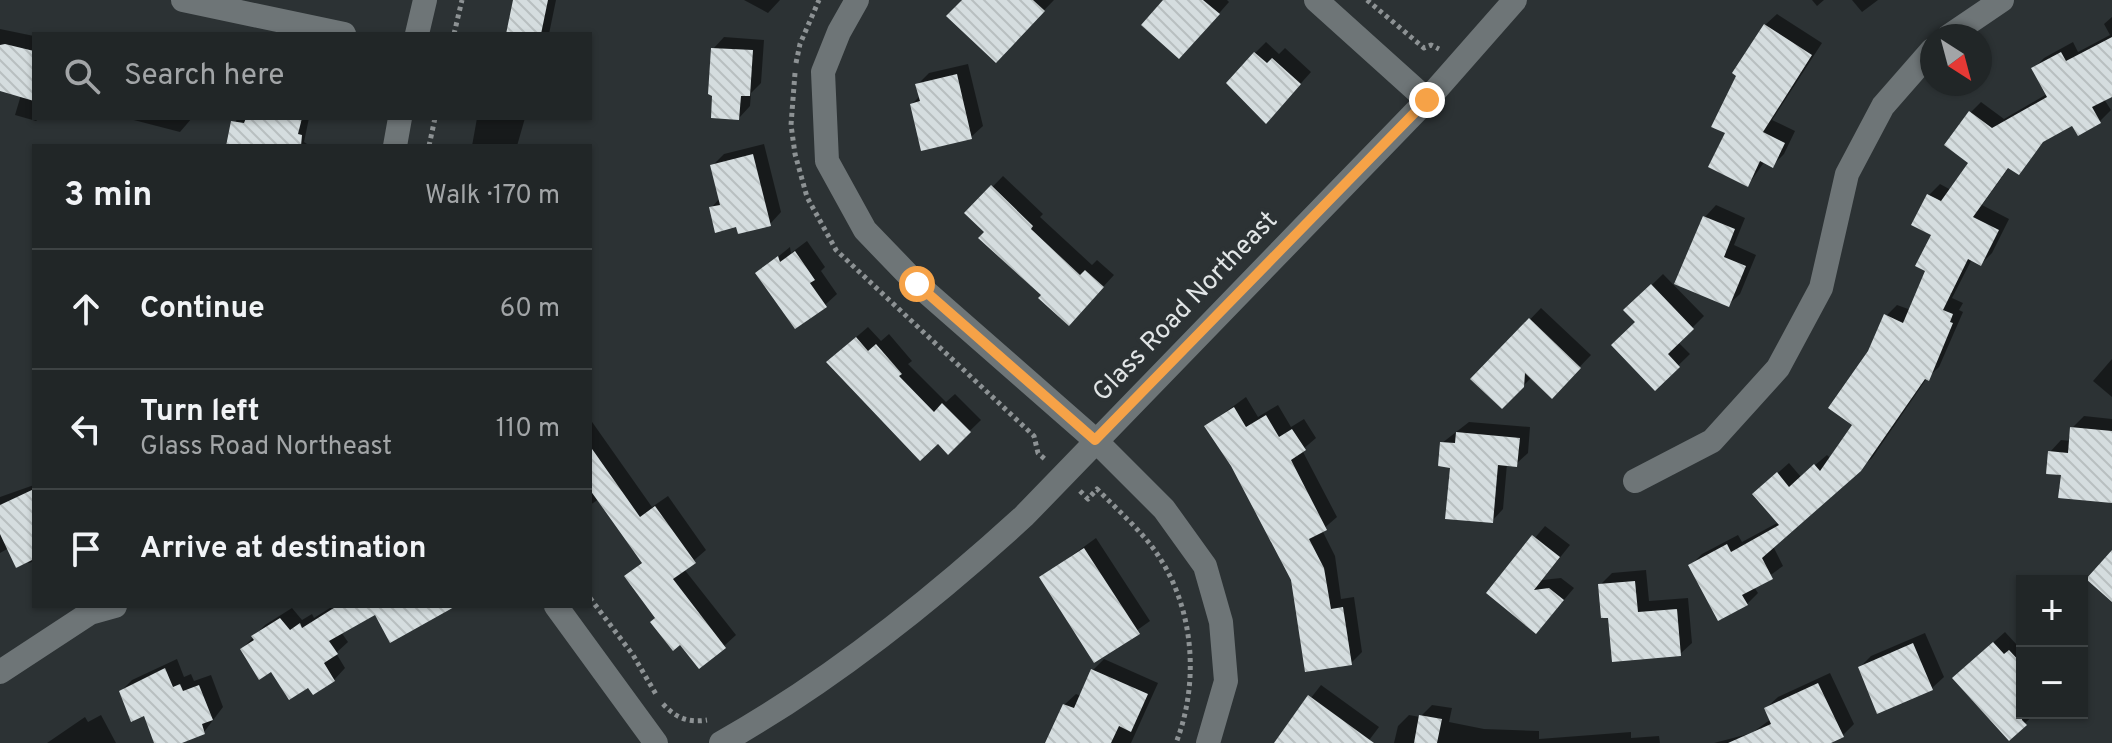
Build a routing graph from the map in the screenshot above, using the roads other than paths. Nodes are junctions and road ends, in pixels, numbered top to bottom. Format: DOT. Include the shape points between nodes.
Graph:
graph roads {
  1 [pos="183,0"];
  2 [pos="425,0"];
  3 [pos="857,0"];
  4 [pos="1316,0"];
  5 [pos="1515,0"];
  6 [pos="2002,0"];
  7 [pos="1967,24"];
  8 [pos="335,32"];
  9 [pos="417,32"];
  10 [pos="1920,64"];
  11 [pos="1427,100"];
  12 [pos="400,120"];
  13 [pos="395,144"];
  14 [pos="1095,440"];
  15 [pos="1635,481"];
  16 [pos="108,608"];
  17 [pos="557,608"];
  18 [pos="0,672"];
  19 [pos="656,743"];
  20 [pos="721,743"];
  21 [pos="1208,743"];
  1 -- 8 [label="street"];
  2 -- 9 [label="street"];
  3 -- 14 [label="street" via="823,72 827,161 865,230 917,284"];
  4 -- 11 [label="street"];
  5 -- 11 [label="street, Glass Road Northeast"];
  6 -- 7 [label="street"];
  10 -- 15 [label="street" via="1883,106 1847,174 1821,288 1778,368 1712,441"];
  11 -- 14 [label="street, Glass Road Northeast"];
  12 -- 13 [label="street"];
  14 -- 20 [label="street, Glass Road Northeast" via="954,580 847,662"];
  14 -- 21 [label="street" via="1164,509 1205,566 1221,622 1226,681"];
  16 -- 18 [label="street" via="90,613"];
  17 -- 19 [label="street"];
}
